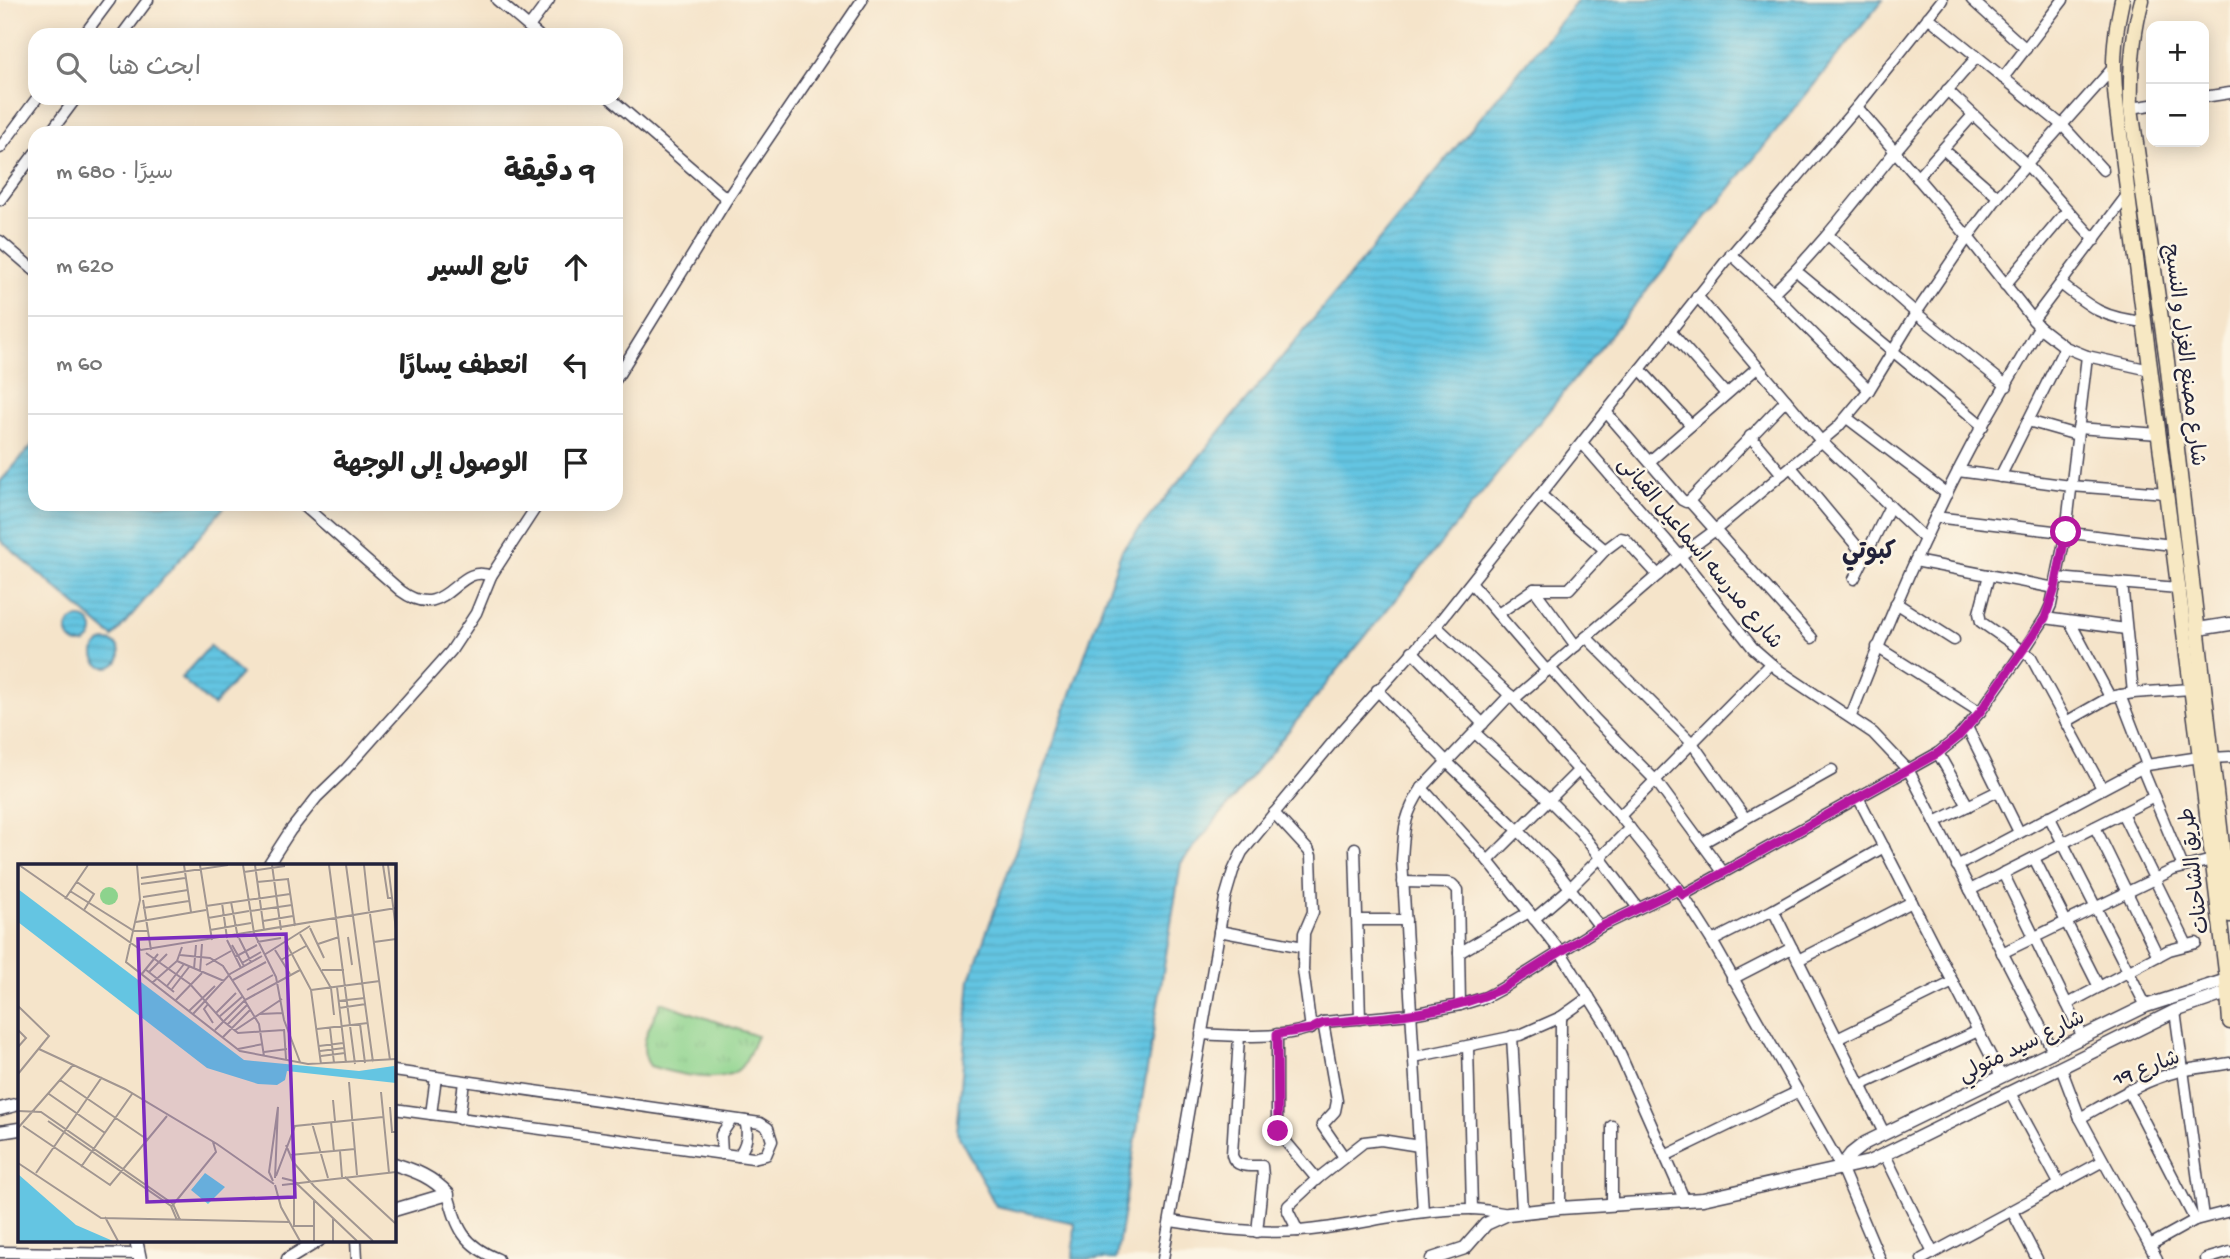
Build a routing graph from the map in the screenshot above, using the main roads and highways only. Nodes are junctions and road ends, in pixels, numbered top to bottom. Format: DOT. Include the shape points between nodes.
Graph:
graph roads {
  1 [pos="2122,0"];
  2 [pos="2142,0"];
  3 [pos="2206,758"];
  4 [pos="2219,852"];
  5 [pos="2230,915"];
  6 [pos="2229,986"];
  7 [pos="2230,1022"];
  1 -- 3 [label="main road, شارع مصنع الغزل و النسيج" via="2112,69 2191,689"];
  2 -- 3 [label="main road, شارع مصنع الغزل و النسيج" via="2133,42 2131,108 2167,360 2198,629"];
  3 -- 4 [label="main road, طريق الشاحنات"];
  4 -- 5 [label="main road, طريق الشاحنات"];
  4 -- 6 [label="main road, طريق الشاحنات"];
  6 -- 7 [label="main road, طريق الشاحنات"];
}
